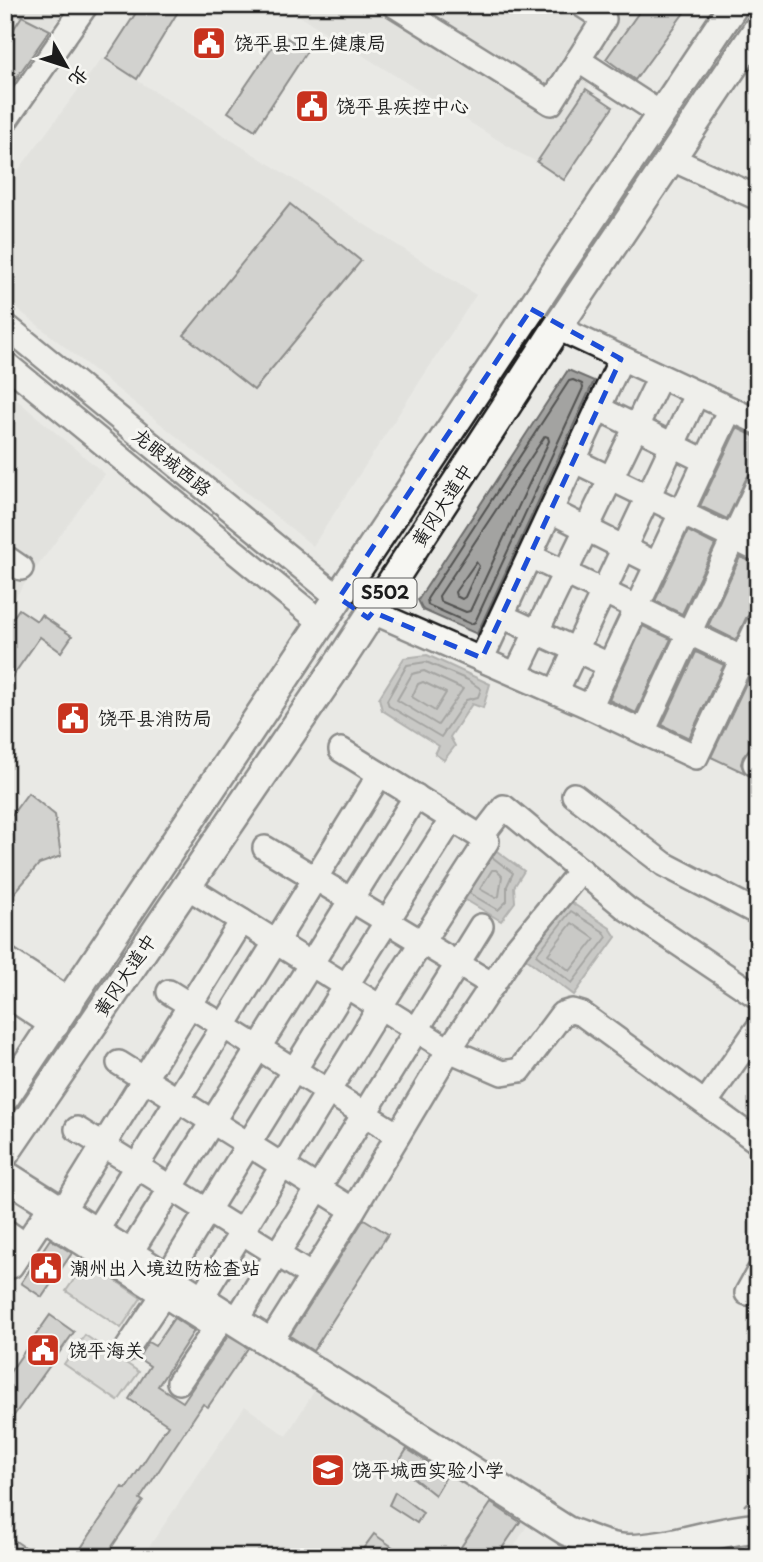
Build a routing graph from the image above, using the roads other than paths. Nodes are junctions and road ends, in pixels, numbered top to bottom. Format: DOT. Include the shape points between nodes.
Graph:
graph roads {
  1 [pos="86,5"];
  2 [pos="394,5"];
  3 [pos="582,5"];
  4 [pos="725,9"];
  5 [pos="758,29"];
  6 [pos="579,60"];
  7 [pos="661,114"];
  8 [pos="5,121"];
  9 [pos="670,158"];
  10 [pos="758,198"];
  11 [pos="531,309"];
  12 [pos="5,325"];
  13 [pos="558,328"];
  14 [pos="621,359"];
  15 [pos="5,363"];
  16 [pos="660,377"];
  17 [pos="697,393"];
  18 [pos="598,408"];
  19 [pos="730,409"];
  20 [pos="758,422"];
  21 [pos="636,427"];
  22 [pos="673,445"];
  23 [pos="575,461"];
  24 [pos="705,461"];
  25 [pos="611,478"];
  26 [pos="758,485"];
  27 [pos="649,496"];
  28 [pos="551,511"];
  29 [pos="682,513"];
  30 [pos="587,529"];
  31 [pos="733,538"];
  32 [pos="624,548"];
  33 [pos="758,550"];
  34 [pos="530,556"];
  35 [pos="656,564"];
  36 [pos="565,573"];
  37 [pos="603,592"];
  38 [pos="339,598"];
  39 [pos="636,608"];
  40 [pos="371,615"];
  41 [pos="502,616"];
  42 [pos="322,623"];
  43 [pos="758,625"];
  44 [pos="537,631"];
  45 [pos="688,633"];
  46 [pos="576,649"];
  47 [pos="482,658"];
  48 [pos="750,662"];
  49 [pos="609,665"];
  50 [pos="516,674"];
  51 [pos="556,692"];
  52 [pos="590,706"];
  53 [pos="643,732"];
  54 [pos="341,750"];
  55 [pos="380,774"];
  56 [pos="574,795"];
  57 [pos="416,796"];
  58 [pos="452,819"];
  59 [pos="182,832"];
  60 [pos="481,837"];
  61 [pos="265,848"];
  62 [pos="210,851"];
  63 [pos="581,870"];
  64 [pos="315,878"];
  65 [pos="186,886"];
  66 [pos="351,900"];
  67 [pos="758,913"];
  68 [pos="242,921"];
  69 [pos="387,921"];
  70 [pos="481,926"];
  71 [pos="275,942"];
  72 [pos="422,942"];
  73 [pos="5,961"];
  74 [pos="457,963"];
  75 [pos="310,964"];
  76 [pos="493,985"];
  77 [pos="346,986"];
  78 [pos="5,991"];
  79 [pos="169,992"];
  80 [pos="758,996"];
  81 [pos="190,1005"];
  82 [pos="380,1007"];
  83 [pos="62,1014"];
  84 [pos="223,1026"];
  85 [pos="758,1028"];
  86 [pos="416,1030"];
  87 [pos="258,1048"];
  88 [pos="449,1050"];
  89 [pos="119,1063"];
  90 [pos="294,1070"];
  91 [pos="144,1079"];
  92 [pos="328,1091"];
  93 [pos="5,1097"];
  94 [pos="177,1100"];
  95 [pos="706,1102"];
  96 [pos="364,1114"];
  97 [pos="212,1122"];
  98 [pos="77,1129"];
  99 [pos="398,1135"];
  100 [pos="758,1142"];
  101 [pos="248,1144"];
  102 [pos="103,1145"];
  103 [pos="5,1153"];
  104 [pos="137,1166"];
  105 [pos="282,1166"];
  106 [pos="5,1175"];
  107 [pos="171,1188"];
  108 [pos="318,1188"];
  109 [pos="353,1210"];
  110 [pos="208,1211"];
  111 [pos="62,1212"];
  112 [pos="5,1231"];
  113 [pos="242,1232"];
  114 [pos="95,1233"];
  115 [pos="25,1245"];
  116 [pos="278,1254"];
  117 [pos="129,1255"];
  118 [pos="11,1266"];
  119 [pos="312,1276"];
  120 [pos="165,1287"];
  121 [pos="200,1300"];
  122 [pos="235,1322"];
  123 [pos="269,1344"];
  124 [pos="127,1349"];
  125 [pos="179,1382"];
  126 [pos="758,1528"];
  1 -- 8 [label="street"];
  2 -- 6 [label="street" via="551,103"];
  3 -- 6 [label="street" via="604,19"];
  4 -- 7 [label="main road, 黄冈大道中 / S502"];
  5 -- 9 [label="main road, 黄冈大道中 / S502"];
  6 -- 7 [label="street"];
  7 -- 11 [label="main road, 黄冈大道中 / S502"];
  9 -- 10 [label="street"];
  9 -- 13 [label="main road, 黄冈大道中 / S502"];
  11 -- 13 [label="main road"];
  11 -- 38 [label="main road, 黄冈大道中 / S502"];
  12 -- 38 [label="street, 龙眼城西路"];
  13 -- 14 [label="street"];
  13 -- 40 [label="main road, 黄冈大道中 / S502"];
  14 -- 16 [label="street"];
  14 -- 18 [label="street"];
  15 -- 42 [label="street, 龙眼城西路"];
  16 -- 17 [label="street"];
  16 -- 21 [label="street"];
  17 -- 19 [label="street"];
  17 -- 22 [label="street"];
  18 -- 21 [label="street"];
  18 -- 23 [label="street"];
  19 -- 20 [label="street"];
  19 -- 24 [label="street"];
  21 -- 22 [label="street"];
  21 -- 25 [label="street"];
  22 -- 24 [label="street"];
  22 -- 27 [label="street"];
  23 -- 25 [label="street"];
  23 -- 28 [label="street"];
  24 -- 29 [label="street"];
  25 -- 27 [label="street"];
  25 -- 30 [label="street"];
  26 -- 31 [label="street"];
  27 -- 29 [label="street"];
  27 -- 32 [label="street"];
  28 -- 30 [label="street"];
  28 -- 34 [label="street"];
  29 -- 31 [label="street"];
  29 -- 35 [label="street"];
  30 -- 32 [label="street"];
  30 -- 36 [label="street"];
  31 -- 33 [label="street"];
  31 -- 45 [label="street"];
  32 -- 35 [label="street"];
  32 -- 37 [label="street"];
  34 -- 36 [label="street"];
  34 -- 41 [label="street"];
  35 -- 39 [label="street"];
  36 -- 37 [label="street"];
  36 -- 44 [label="street"];
  37 -- 39 [label="street"];
  37 -- 46 [label="street"];
  38 -- 40 [label="main road"];
  38 -- 42 [label="main road, 黄冈大道中 / S502"];
  39 -- 45 [label="street"];
  39 -- 49 [label="street"];
  40 -- 47 [label="street"];
  40 -- 62 [label="main road, 黄冈大道中 / S502"];
  41 -- 44 [label="street"];
  41 -- 47 [label="street"];
  42 -- 59 [label="main road, 黄冈大道中 / S502"];
  43 -- 48 [label="street"];
  44 -- 46 [label="street"];
  44 -- 50 [label="street"];
  45 -- 48 [label="street"];
  45 -- 53 [label="street"];
  46 -- 49 [label="street"];
  46 -- 51 [label="street"];
  47 -- 50 [label="street"];
  48 -- 53 [label="street" via="696,757"];
  49 -- 52 [label="street"];
  50 -- 51 [label="street"];
  51 -- 52 [label="street"];
  52 -- 53 [label="street"];
  54 -- 55 [label="street"];
  55 -- 57 [label="street"];
  55 -- 64 [label="street"];
  56 -- 67 [label="street" via="664,864"];
  57 -- 58 [label="street"];
  57 -- 66 [label="street"];
  58 -- 60 [label="street"];
  58 -- 69 [label="street"];
  59 -- 62 [label="main road"];
  59 -- 83 [label="main road, 黄冈大道中 / S502"];
  60 -- 63 [label="street" via="504,807"];
  60 -- 72 [label="street" via="487,841"];
  61 -- 64 [label="street"];
  62 -- 65 [label="main road, 黄冈大道中 / S502"];
  63 -- 76 [label="street"];
  63 -- 80 [label="street" via="627,909"];
  64 -- 66 [label="street"];
  64 -- 71 [label="street"];
  65 -- 68 [label="street"];
  65 -- 103 [label="main road, 黄冈大道中 / S502"];
  66 -- 69 [label="street"];
  66 -- 75 [label="street"];
  68 -- 71 [label="street"];
  68 -- 81 [label="street"];
  69 -- 72 [label="street"];
  69 -- 77 [label="street"];
  70 -- 74 [label="street"];
  71 -- 75 [label="street"];
  71 -- 84 [label="street"];
  72 -- 74 [label="street"];
  72 -- 82 [label="street"];
  73 -- 83 [label="main road"];
  74 -- 76 [label="street"];
  74 -- 86 [label="street"];
  75 -- 77 [label="street"];
  75 -- 87 [label="street"];
  76 -- 88 [label="street"];
  77 -- 82 [label="street"];
  77 -- 90 [label="street"];
  78 -- 83 [label="main road"];
  79 -- 81 [label="street"];
  81 -- 84 [label="street"];
  81 -- 91 [label="street"];
  82 -- 86 [label="street"];
  82 -- 92 [label="street"];
  83 -- 93 [label="main road, 黄冈大道中 / S502"];
  84 -- 87 [label="street"];
  84 -- 94 [label="street"];
  85 -- 95 [label="street"];
  86 -- 88 [label="street"];
  86 -- 96 [label="street"];
  87 -- 90 [label="street"];
  87 -- 97 [label="street"];
  88 -- 95 [label="street" via="502,1073 520,1070 562,1014 572,1011"];
  88 -- 99 [label="street"];
  89 -- 91 [label="street"];
  90 -- 92 [label="street"];
  90 -- 101 [label="street"];
  91 -- 94 [label="street"];
  91 -- 102 [label="street"];
  92 -- 96 [label="street"];
  92 -- 105 [label="street"];
  94 -- 97 [label="street"];
  94 -- 104 [label="street"];
  95 -- 100 [label="street"];
  96 -- 99 [label="street"];
  96 -- 108 [label="street"];
  97 -- 101 [label="street"];
  97 -- 107 [label="street"];
  98 -- 102 [label="street"];
  99 -- 109 [label="street"];
  101 -- 105 [label="street"];
  101 -- 110 [label="street"];
  102 -- 104 [label="street"];
  102 -- 111 [label="street"];
  104 -- 107 [label="street"];
  104 -- 114 [label="street"];
  105 -- 108 [label="street"];
  105 -- 113 [label="street"];
  106 -- 111 [label="main road"];
  107 -- 110 [label="street"];
  107 -- 117 [label="street"];
  108 -- 109 [label="street"];
  108 -- 116 [label="street"];
  109 -- 119 [label="street"];
  110 -- 113 [label="street"];
  110 -- 120 [label="street"];
  111 -- 114 [label="main road"];
  112 -- 115 [label="street"];
  113 -- 116 [label="street"];
  113 -- 121 [label="street"];
  114 -- 117 [label="main road"];
  115 -- 118 [label="street"];
  115 -- 120 [label="street" via="43,1218"];
  116 -- 119 [label="street"];
  116 -- 122 [label="street"];
  117 -- 120 [label="main road"];
  119 -- 123 [label="street"];
  120 -- 121 [label="main road"];
  120 -- 124 [label="street"];
  120 -- 125 [label="street" via="215,1328"];
  121 -- 122 [label="main road"];
  122 -- 123 [label="main road"];
  123 -- 126 [label="main road" via="567,1531 604,1545 628,1549 667,1545"];
}
